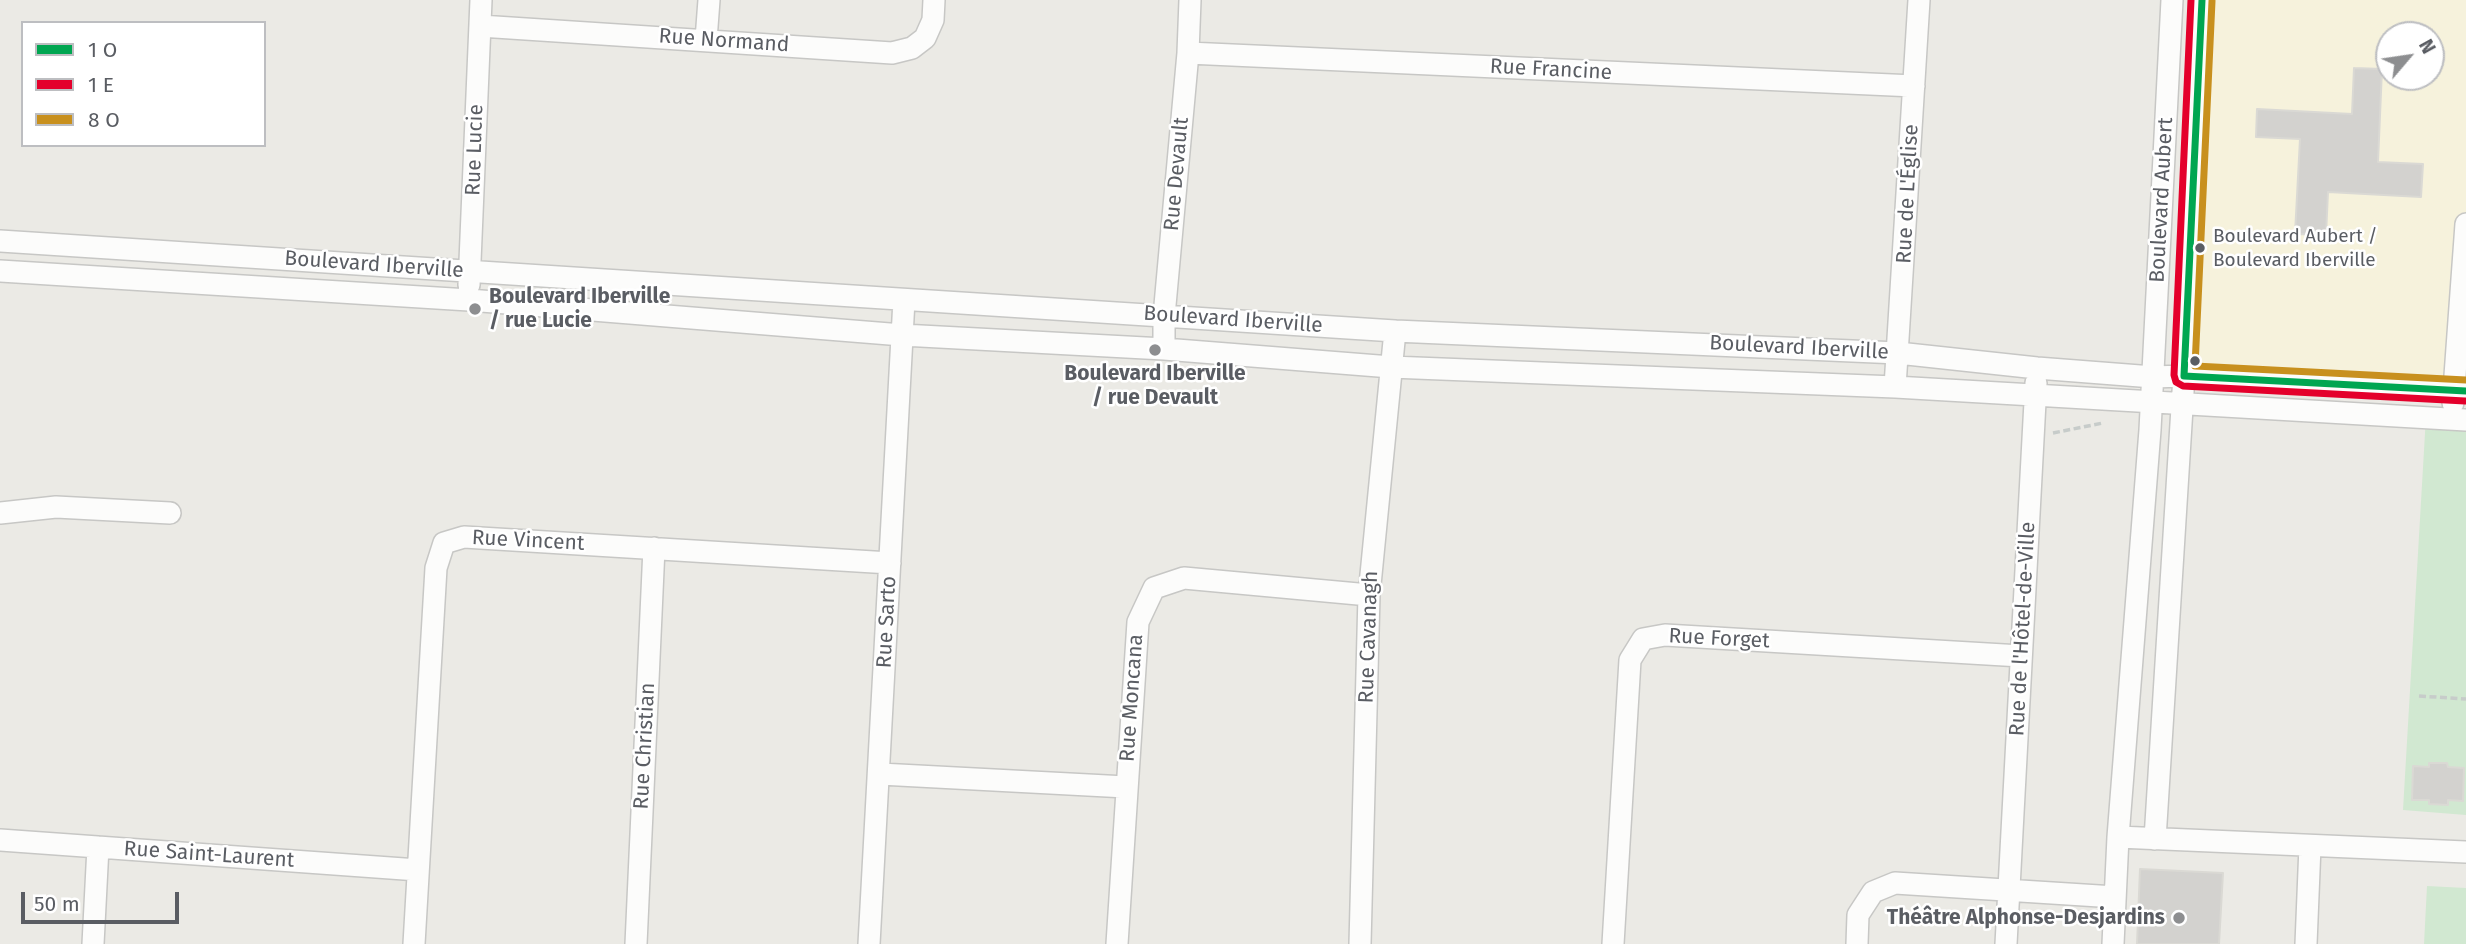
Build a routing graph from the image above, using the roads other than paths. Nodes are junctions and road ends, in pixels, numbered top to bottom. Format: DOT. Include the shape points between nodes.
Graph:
graph roads {
  1 [pos="481,0"];
  2 [pos="709,0"];
  3 [pos="934,0"];
  4 [pos="1190,0"];
  5 [pos="1919,0"];
  6 [pos="2172,0"];
  7 [pos="2203,0"];
  8 [pos="480,26"];
  9 [pos="706,40"];
  10 [pos="1188,53"];
  11 [pos="1914,86"];
  12 [pos="2466,224"];
  13 [pos="0,241"];
  14 [pos="0,271"];
  15 [pos="470,271"];
  16 [pos="469,300"];
  17 [pos="905,300"];
  18 [pos="1164,316"];
  19 [pos="1395,331"];
  20 [pos="902,335"];
  21 [pos="1164,349"];
  22 [pos="1899,353"];
  23 [pos="1391,367"];
  24 [pos="2037,368"];
  25 [pos="2184,376"];
  26 [pos="2152,377"];
  27 [pos="1895,387"];
  28 [pos="2460,391"];
  29 [pos="2036,396"];
  30 [pos="2151,401"];
  31 [pos="2183,403"];
  32 [pos="2459,419"];
  33 [pos="0,513"];
  34 [pos="170,513"];
  35 [pos="654,548"];
  36 [pos="890,563"];
  37 [pos="1368,595"];
  38 [pos="2021,656"];
  39 [pos="880,774"];
  40 [pos="1126,787"];
  41 [pos="2118,837"];
  42 [pos="2155,839"];
  43 [pos="0,840"];
  44 [pos="2310,846"];
  45 [pos="98,847"];
  46 [pos="2466,852"];
  47 [pos="418,870"];
  48 [pos="2010,890"];
  49 [pos="2115,897"];
  50 [pos="93,944"];
  51 [pos="414,944"];
  52 [pos="636,944"];
  53 [pos="869,944"];
  54 [pos="1117,944"];
  55 [pos="1360,944"];
  56 [pos="1613,944"];
  57 [pos="1857,944"];
  58 [pos="2006,944"];
  59 [pos="2113,944"];
  60 [pos="2306,944"];
  1 -- 8 [label="street, Rue Lucie"];
  2 -- 9 [label="street"];
  3 -- 9 [label="street, Rue Normand" via="933,20 925,38 912,48 892,53"];
  4 -- 10 [label="street, Rue Devault"];
  5 -- 11 [label="street, Rue de L'Église"];
  6 -- 26 [label="street, Boulevard Aubert"];
  7 -- 25 [label="street, Boulevard Aubert"];
  8 -- 9 [label="street, Rue Normand"];
  8 -- 15 [label="street, Rue Lucie"];
  10 -- 11 [label="street, Rue Francine"];
  10 -- 18 [label="street, Rue Devault"];
  11 -- 22 [label="street, Rue de L'Église"];
  12 -- 28 [label="street"];
  13 -- 15 [label="street, Boulevard Iberville"];
  14 -- 16 [label="street, Boulevard Iberville"];
  15 -- 16 [label="street, Rue Lucie"];
  15 -- 17 [label="street, Boulevard Iberville"];
  16 -- 20 [label="street, Boulevard Iberville"];
  17 -- 18 [label="street, Boulevard Iberville"];
  17 -- 20 [label="street, Rue Sarto"];
  18 -- 19 [label="street, Boulevard Iberville"];
  18 -- 21 [label="street, Rue Devault"];
  19 -- 22 [label="street, Boulevard Iberville"];
  19 -- 23 [label="street, Rue Cavanagh"];
  20 -- 21 [label="street, Boulevard Iberville"];
  20 -- 36 [label="street, Rue Sarto"];
  21 -- 23 [label="street, Boulevard Iberville"];
  22 -- 24 [label="street, Boulevard Iberville"];
  22 -- 27 [label="street, Rue de L'Église"];
  23 -- 27 [label="street, Boulevard Iberville"];
  23 -- 37 [label="street, Rue Cavanagh"];
  24 -- 26 [label="street, Boulevard Iberville"];
  24 -- 29 [label="street, Rue de l'Hôtel-de-Ville"];
  25 -- 26 [label="street, Boulevard Iberville"];
  25 -- 28 [label="street, Boulevard Iberville"];
  25 -- 31 [label="street, Boulevard Aubert"];
  26 -- 30 [label="street, Boulevard Aubert"];
  27 -- 29 [label="street, Boulevard Iberville"];
  28 -- 32 [label="street"];
  29 -- 30 [label="street, Boulevard Iberville"];
  29 -- 38 [label="street, Rue de l'Hôtel-de-Ville"];
  30 -- 31 [label="street, Boulevard Iberville"];
  30 -- 41 [label="street, Boulevard Aubert"];
  31 -- 32 [label="street, Boulevard Iberville"];
  31 -- 42 [label="street, Boulevard Aubert"];
  33 -- 34 [label="street" via="56,507"];
  35 -- 36 [label="street, Rue Vincent"];
  35 -- 47 [label="street, Rue Vincent" via="464,537 444,542 436,568"];
  35 -- 52 [label="street, Rue Christian"];
  36 -- 39 [label="street, Rue Sarto"];
  37 -- 40 [label="street, Rue Moncana" via="1184,578 1154,588 1138,622"];
  37 -- 55 [label="street, Rue Cavanagh"];
  38 -- 48 [label="street, Rue de l'Hôtel-de-Ville"];
  38 -- 56 [label="street, Rue Forget" via="1665,635 1643,639 1630,660"];
  39 -- 40 [label="street"];
  39 -- 53 [label="street, Rue Sarto"];
  40 -- 54 [label="street, Rue Moncana"];
  41 -- 42 [label="street"];
  41 -- 49 [label="street, Boulevard Aubert"];
  42 -- 44 [label="street"];
  43 -- 45 [label="street, Rue Saint-Laurent"];
  44 -- 46 [label="street"];
  44 -- 60 [label="street"];
  45 -- 47 [label="street, Rue Saint-Laurent"];
  45 -- 50 [label="street"];
  47 -- 51 [label="street, Rue Vincent"];
  48 -- 49 [label="street"];
  48 -- 57 [label="street" via="1895,883 1873,892 1858,915"];
  48 -- 58 [label="street, Rue de l'Hôtel-de-Ville"];
  49 -- 59 [label="street, Boulevard Aubert"];
}
